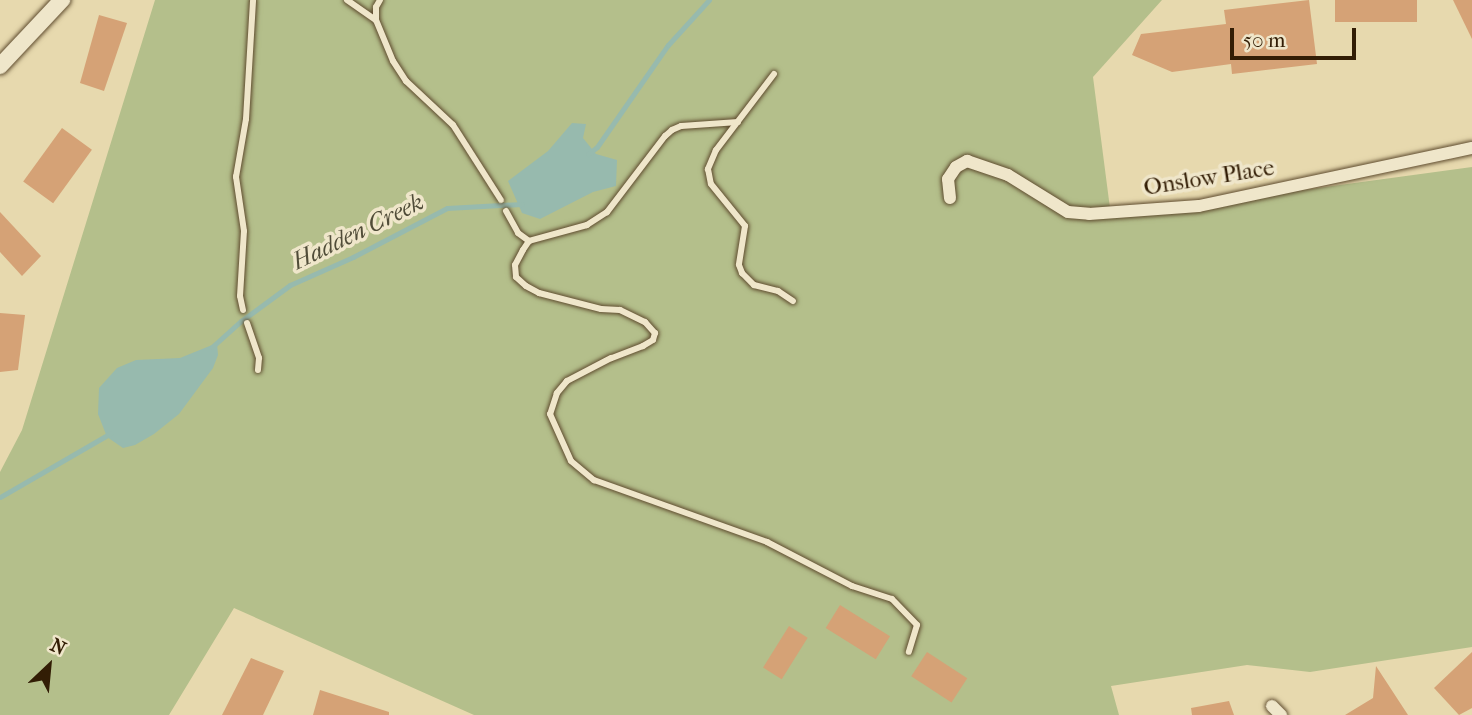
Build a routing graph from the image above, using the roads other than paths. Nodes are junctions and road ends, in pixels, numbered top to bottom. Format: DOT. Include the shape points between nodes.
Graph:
graph roads {
  1 [pos="62,0"];
  2 [pos="253,0"];
  3 [pos="347,0"];
  4 [pos="380,0"];
  5 [pos="376,20"];
  6 [pos="0,66"];
  7 [pos="774,74"];
  8 [pos="738,122"];
  9 [pos="1472,148"];
  10 [pos="950,198"];
  11 [pos="501,200"];
  12 [pos="506,211"];
  13 [pos="529,241"];
  14 [pos="793,301"];
  15 [pos="243,310"];
  16 [pos="247,323"];
  17 [pos="258,370"];
  18 [pos="909,652"];
  1 -- 6 [label="street"];
  2 -- 15 [label="lane" via="246,119 236,177 244,231"];
  3 -- 5 [label="lane"];
  4 -- 5 [label="lane"];
  5 -- 11 [label="lane" via="406,81 453,125"];
  7 -- 8 [label="lane"];
  8 -- 13 [label="lane" via="672,130 607,212 587,225"];
  8 -- 14 [label="lane" via="709,163 709,178 745,226 739,265 744,277"];
  9 -- 10 [label="street, Onslow Place" via="1199,206 1089,214 1068,212 1009,175 967,161 948,179"];
  12 -- 13 [label="lane" via="518,233"];
  13 -- 18 [label="lane" via="515,265 516,277 526,286 601,309 620,310 645,322 654,333 650,342 567,381 557,393 550,414 571,461 602,483 767,542 852,586 892,599 917,625"];
  16 -- 17 [label="lane" via="259,358"];
}
